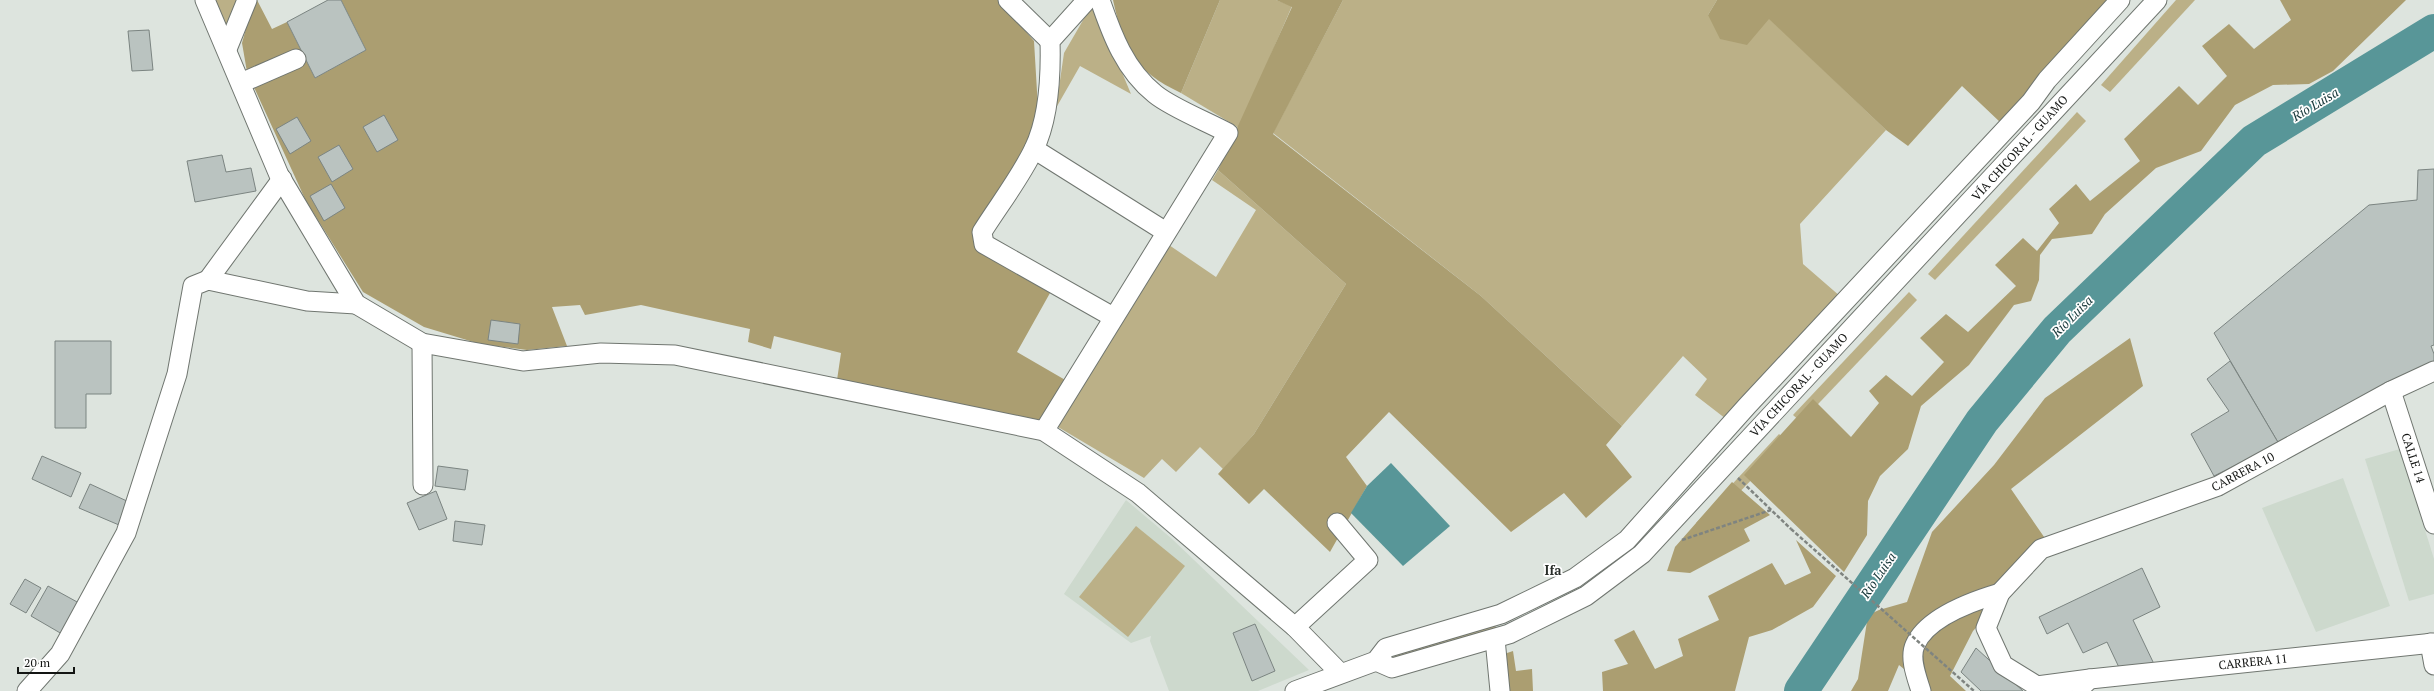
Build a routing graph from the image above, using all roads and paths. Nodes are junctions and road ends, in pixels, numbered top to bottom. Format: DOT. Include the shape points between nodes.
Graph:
graph roads {
  1 [pos="204,0"];
  2 [pos="247,0"];
  3 [pos="1008,0"];
  4 [pos="1087,0"];
  5 [pos="1100,0"];
  6 [pos="2120,0"];
  7 [pos="2158,0"];
  8 [pos="1050,41"];
  9 [pos="226,49"];
  10 [pos="296,59"];
  11 [pos="2047,80"];
  12 [pos="241,83"];
  13 [pos="2066,98"];
  14 [pos="1034,150"];
  15 [pos="282,179"];
  16 [pos="1166,232"];
  17 [pos="1883,259"];
  18 [pos="1900,275"];
  19 [pos="208,280"];
  20 [pos="356,304"];
  21 [pos="1113,317"];
  22 [pos="422,343"];
  23 [pos="2434,371"];
  24 [pos="2391,391"];
  25 [pos="1758,395"];
  26 [pos="1774,411"];
  27 [pos="1044,431"];
  28 [pos="1724,466"];
  29 [pos="423,485"];
  30 [pos="1664,499"];
  31 [pos="1771,510"];
  32 [pos="1678,514"];
  33 [pos="1338,523"];
  34 [pos="2434,524"];
  35 [pos="1678,542"];
  36 [pos="2000,593"];
  37 [pos="1501,614"];
  38 [pos="1295,627"];
  39 [pos="1502,637"];
  40 [pos="2432,643"];
  41 [pos="1376,661"];
  42 [pos="2434,665"];
  43 [pos="1340,673"];
  44 [pos="2083,685"];
  45 [pos="27,691"];
  46 [pos="1295,691"];
  47 [pos="1500,691"];
  48 [pos="1921,691"];
  49 [pos="1974,691"];
  1 -- 9 [label="street"];
  2 -- 9 [label="street"];
  3 -- 8 [label="street"];
  4 -- 8 [label="street"];
  5 -- 16 [label="street" via="1114,41 1131,70 1155,94 1228,134"];
  6 -- 11 [label="street, VÍA CHICORAL - GUAMO"];
  7 -- 13 [label="street, VÍA CHICORAL - GUAMO"];
  8 -- 14 [label="street" via="1051,75 1040,133"];
  9 -- 12 [label="street"];
  10 -- 12 [label="street"];
  11 -- 13 [label="street"];
  11 -- 17 [label="street, VÍA CHICORAL - GUAMO" via="2031,102"];
  12 -- 15 [label="street"];
  13 -- 18 [label="street, VÍA CHICORAL - GUAMO" via="1988,185"];
  14 -- 16 [label="street"];
  14 -- 21 [label="street" via="982,232 984,244"];
  15 -- 19 [label="street"];
  15 -- 20 [label="street"];
  16 -- 21 [label="street"];
  17 -- 18 [label="street"];
  17 -- 25 [label="street, VÍA CHICORAL - GUAMO"];
  18 -- 26 [label="street, VÍA CHICORAL - GUAMO"];
  19 -- 20 [label="street" via="307,301"];
  19 -- 45 [label="street" via="193,286 177,374 126,533 60,654"];
  20 -- 22 [label="street"];
  21 -- 27 [label="street"];
  22 -- 27 [label="street" via="523,362 601,353 675,355"];
  22 -- 29 [label="street"];
  23 -- 24 [label="street, CARRERA 10"];
  24 -- 34 [label="street, CALLE 14"];
  24 -- 36 [label="street, CARRERA 10" via="2218,486 2041,549"];
  25 -- 26 [label="street"];
  25 -- 30 [label="street, VÍA CHICORAL - GUAMO"];
  26 -- 28 [label="street, VÍA CHICORAL - GUAMO"];
  27 -- 38 [label="street" via="1138,493"];
  28 -- 31 [label="path"];
  28 -- 32 [label="street, VÍA CHICORAL - GUAMO"];
  30 -- 32 [label="street"];
  30 -- 37 [label="street, VÍA CHICORAL - GUAMO" via="1627,540 1575,578"];
  31 -- 35 [label="path"];
  31 -- 49 [label="path, bridge"];
  32 -- 39 [label="street, VÍA CHICORAL - GUAMO" via="1642,554 1586,596"];
  33 -- 38 [label="street" via="1368,560"];
  36 -- 44 [label="street, CARRERA 11" via="1986,628 2003,665 2037,686"];
  36 -- 48 [label="street" via="1967,602 1932,624 1914,646 1914,666"];
  37 -- 39 [label="street"];
  37 -- 41 [label="street, VÍA CHICORAL - GUAMO" via="1386,648"];
  38 -- 43 [label="street"];
  39 -- 41 [label="street, VÍA CHICORAL - GUAMO" via="1392,668"];
  39 -- 47 [label="street"];
  40 -- 42 [label="street"];
  40 -- 44 [label="street, CARRERA 11"];
  41 -- 43 [label="street, VÍA CHICORAL - GUAMO"];
  43 -- 46 [label="street, VÍA CHICORAL - GUAMO"];
}
